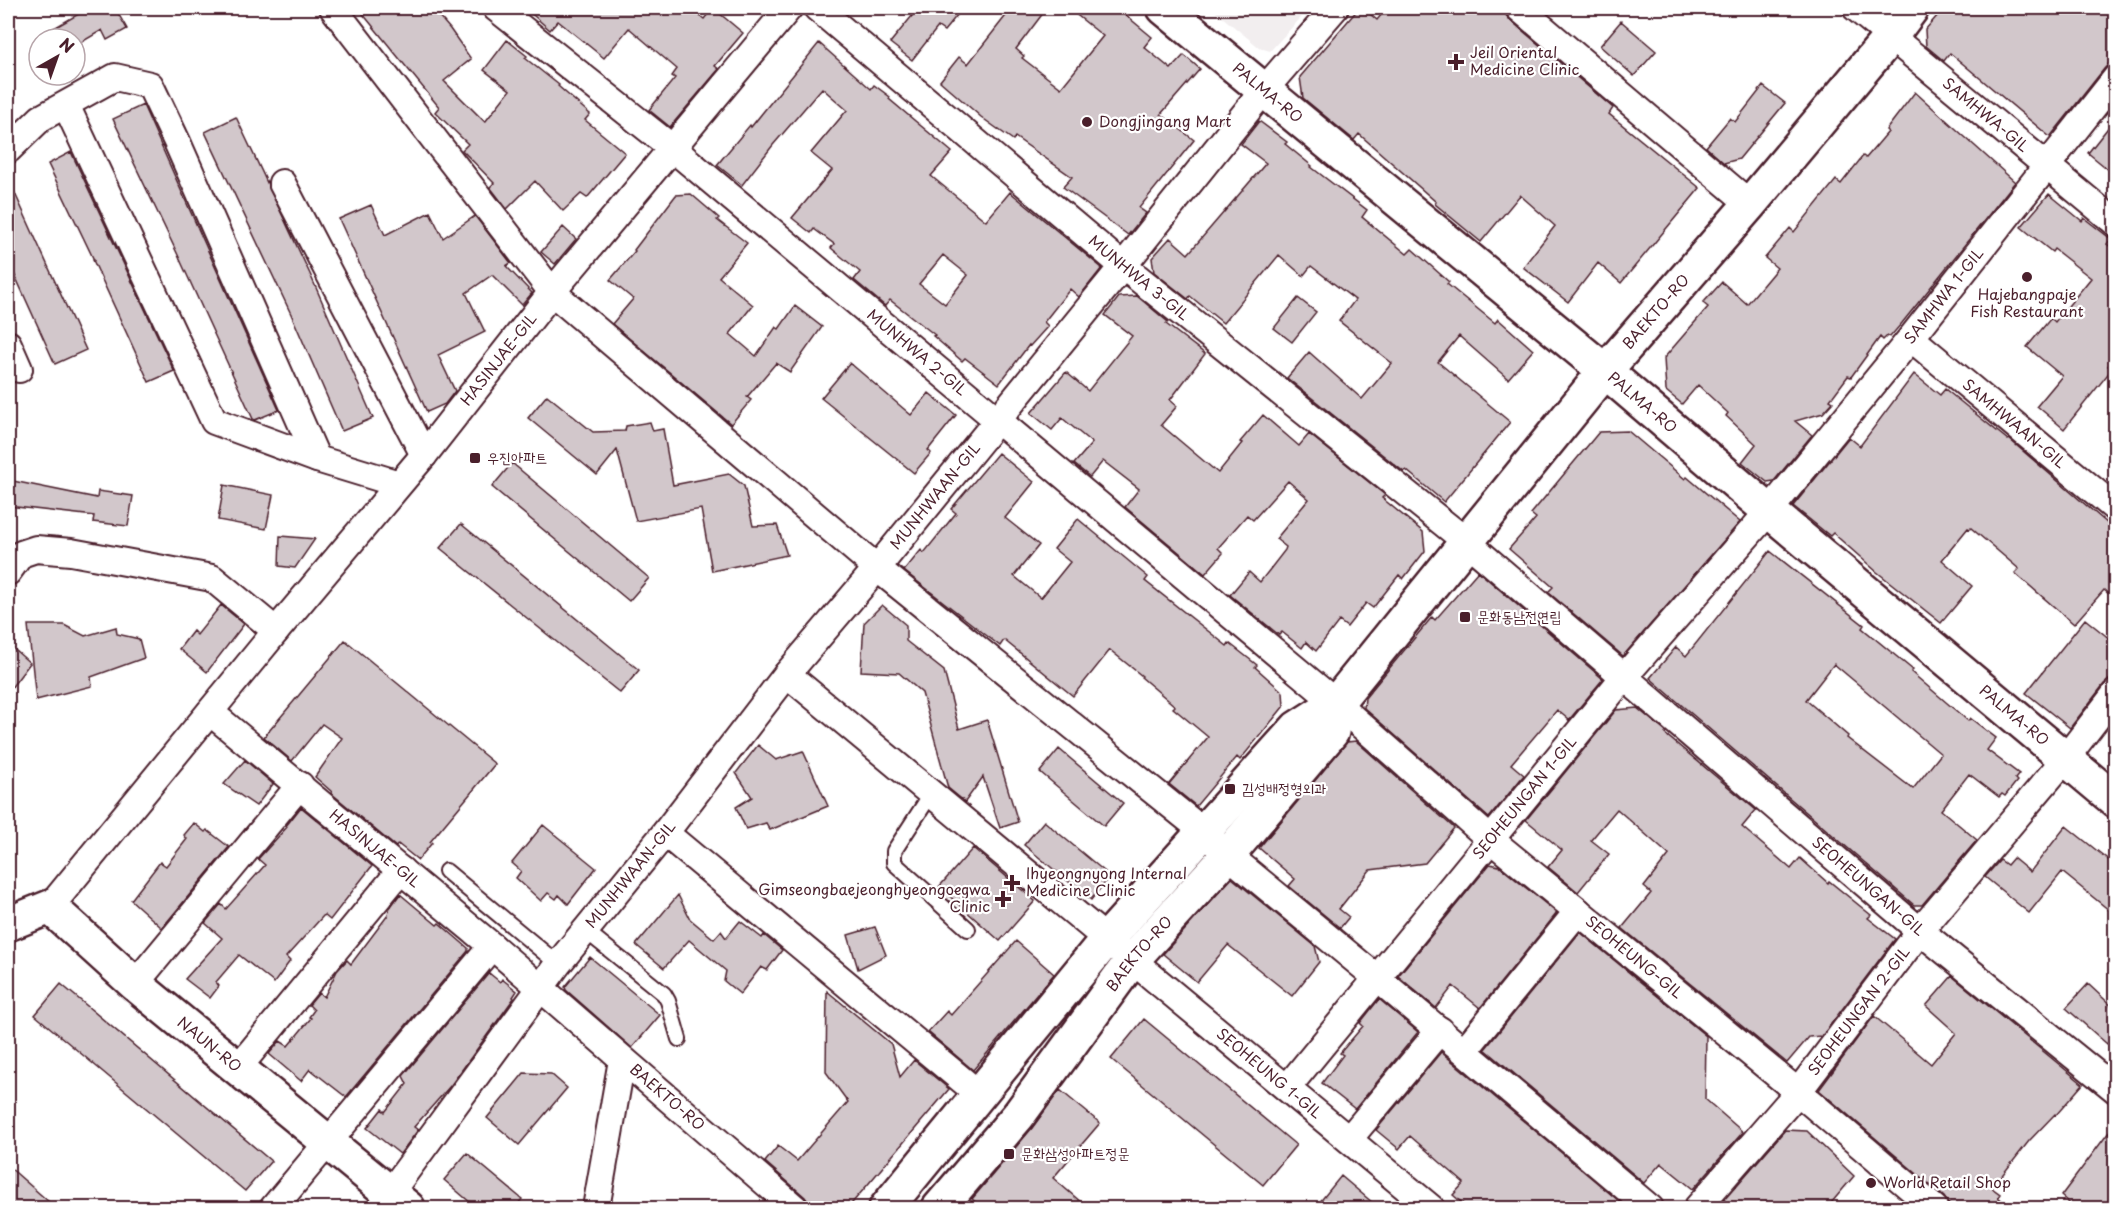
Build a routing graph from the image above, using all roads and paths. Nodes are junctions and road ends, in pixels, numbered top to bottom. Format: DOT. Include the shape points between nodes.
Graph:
graph roads {
  1 [pos="333,8"];
  2 [pos="496,8"];
  3 [pos="789,8"];
  4 [pos="817,8"];
  5 [pos="1164,8"];
  6 [pos="1335,8"];
  7 [pos="1519,8"];
  8 [pos="1856,8"];
  9 [pos="1912,8"];
  10 [pos="1891,36"];
  11 [pos="2115,78"];
  12 [pos="1264,90"];
  13 [pos="66,105"];
  14 [pos="671,147"];
  15 [pos="8,150"];
  16 [pos="2046,165"];
  17 [pos="282,183"];
  18 [pos="1750,204"];
  19 [pos="2115,223"];
  20 [pos="1123,266"];
  21 [pos="552,292"];
  22 [pos="1911,338"];
  23 [pos="8,344"];
  24 [pos="19,369"];
  25 [pos="1605,371"];
  26 [pos="996,420"];
  27 [pos="424,455"];
  28 [pos="317,459"];
  29 [pos="399,484"];
  30 [pos="2115,509"];
  31 [pos="1769,511"];
  32 [pos="1467,542"];
  33 [pos="12,559"];
  34 [pos="877,568"];
  35 [pos="276,631"];
  36 [pos="787,674"];
  37 [pos="1623,678"];
  38 [pos="2115,693"];
  39 [pos="1336,703"];
  40 [pos="210,712"];
  41 [pos="2065,759"];
  42 [pos="300,786"];
  43 [pos="931,794"];
  44 [pos="2115,801"];
  45 [pos="1203,831"];
  46 [pos="665,833"];
  47 [pos="1490,839"];
  48 [pos="1228,855"];
  49 [pos="401,870"];
  50 [pos="446,871"];
  51 [pos="50,908"];
  52 [pos="1578,911"];
  53 [pos="8,924"];
  54 [pos="968,929"];
  55 [pos="586,931"];
  56 [pos="1920,931"];
  57 [pos="1106,940"];
  58 [pos="492,946"];
  59 [pos="1132,960"];
  60 [pos="558,964"];
  61 [pos="1377,978"];
  62 [pos="135,984"];
  63 [pos="540,988"];
  64 [pos="1440,1030"];
  65 [pos="679,1039"];
  66 [pos="1464,1051"];
  67 [pos="622,1060"];
  68 [pos="237,1069"];
  69 [pos="1287,1088"];
  70 [pos="2115,1090"];
  71 [pos="1798,1092"];
  72 [pos="981,1095"];
  73 [pos="1349,1139"];
  74 [pos="328,1143"];
  75 [pos="399,1201"];
  76 [pos="273,1209"];
  77 [pos="596,1209"];
  78 [pos="795,1209"];
  79 [pos="886,1209"];
  80 [pos="939,1209"];
  81 [pos="1431,1209"];
  82 [pos="1650,1209"];
  83 [pos="1697,1209"];
  84 [pos="1934,1209"];
  1 -- 21 [label="street"];
  2 -- 14 [label="street, MUNHWA 2-GIL"];
  3 -- 14 [label="street, HASINJAE-GIL"];
  4 -- 20 [label="street, MUNHWA 3-GIL"];
  5 -- 12 [label="street, PALMA-RO"];
  6 -- 12 [label="street, MUNHWAAN-GIL"];
  7 -- 18 [label="street"];
  8 -- 10 [label="street, SAMHWA-GIL"];
  9 -- 10 [label="street, BAEKTO-RO"];
  10 -- 16 [label="street, SAMHWA-GIL"];
  10 -- 18 [label="street, BAEKTO-RO"];
  11 -- 16 [label="street, SAMHWA 1-GIL"];
  12 -- 20 [label="street, MUNHWAAN-GIL"];
  12 -- 25 [label="street, PALMA-RO"];
  13 -- 15 [label="street" via="41,118"];
  13 -- 28 [label="street" via="214,421"];
  13 -- 28 [label="street" via="115,77 150,85"];
  14 -- 21 [label="street, HASINJAE-GIL"];
  14 -- 26 [label="street, MUNHWA 2-GIL"];
  16 -- 19 [label="street, SAMHWA-GIL"];
  16 -- 22 [label="street, SAMHWA 1-GIL"];
  17 -- 27 [label="street"];
  18 -- 25 [label="street, BAEKTO-RO"];
  20 -- 26 [label="street, MUNHWAAN-GIL"];
  20 -- 32 [label="street, MUNHWA 3-GIL"];
  21 -- 27 [label="street, HASINJAE-GIL"];
  21 -- 34 [label="street"];
  22 -- 30 [label="street, SAMHWAAN-GIL"];
  22 -- 31 [label="street, SAMHWA 1-GIL"];
  23 -- 24 [label="street"];
  25 -- 31 [label="street, PALMA-RO"];
  25 -- 32 [label="street, BAEKTO-RO"];
  26 -- 34 [label="street, MUNHWAAN-GIL"];
  26 -- 39 [label="street, MUNHWA 2-GIL"];
  27 -- 29 [label="street, HASINJAE-GIL"];
  28 -- 29 [label="street"];
  29 -- 35 [label="street, HASINJAE-GIL"];
  31 -- 37 [label="street, SEOHEUNGAN 1-GIL"];
  31 -- 41 [label="street, PALMA-RO"];
  32 -- 37 [label="street, MUNHWA 3-GIL"];
  32 -- 39 [label="street, BAEKTO-RO"];
  33 -- 35 [label="street" via="36,549 71,552 212,578"];
  34 -- 36 [label="street, MUNHWAAN-GIL"];
  34 -- 45 [label="street"];
  35 -- 40 [label="street, HASINJAE-GIL"];
  36 -- 43 [label="street, SEOHEUNG 1-GIL"];
  36 -- 46 [label="street, MUNHWAAN-GIL"];
  37 -- 47 [label="street, SEOHEUNGAN 1-GIL"];
  37 -- 56 [label="street, SEOHEUNGAN-GIL"];
  38 -- 41 [label="street, SEOHEUNGAN 2-GIL"];
  39 -- 45 [label="street, BAEKTO-RO" via="1298,728"];
  39 -- 47 [label="street, SEOHEUNG-GIL"];
  39 -- 48 [label="street, BAEKTO-RO" via="1332,732"];
  40 -- 42 [label="street, HASINJAE-GIL"];
  40 -- 51 [label="street, HASINJAE-GIL"];
  41 -- 44 [label="street, PALMA-RO"];
  41 -- 56 [label="street, SEOHEUNGAN 2-GIL"];
  42 -- 49 [label="street, HASINJAE-GIL"];
  42 -- 62 [label="street"];
  43 -- 54 [label="lane" via="894,851 894,863"];
  43 -- 57 [label="street, SEOHEUNG 1-GIL"];
  45 -- 48 [label="street"];
  45 -- 57 [label="street, BAEKTO-RO"];
  46 -- 55 [label="street, MUNHWAAN-GIL"];
  46 -- 72 [label="street"];
  47 -- 52 [label="street, SEOHEUNG-GIL"];
  47 -- 61 [label="street, SEOHEUNGAN 1-GIL"];
  48 -- 59 [label="street, BAEKTO-RO"];
  48 -- 61 [label="street"];
  49 -- 58 [label="street, HASINJAE-GIL"];
  49 -- 68 [label="street"];
  50 -- 60 [label="lane"];
  51 -- 53 [label="street"];
  51 -- 62 [label="street, NAUN-RO"];
  52 -- 66 [label="street"];
  52 -- 71 [label="street, SEOHEUNG-GIL"];
  55 -- 60 [label="street, MUNHWAAN-GIL"];
  55 -- 65 [label="lane" via="664,994"];
  56 -- 70 [label="street, SEOHEUNGAN-GIL"];
  56 -- 71 [label="street, SEOHEUNGAN 2-GIL"];
  57 -- 59 [label="street, SEOHEUNG 1-GIL"];
  57 -- 72 [label="street, BAEKTO-RO"];
  58 -- 63 [label="street, HASINJAE-GIL"];
  58 -- 74 [label="street"];
  59 -- 69 [label="street, SEOHEUNG 1-GIL"];
  59 -- 80 [label="street, BAEKTO-RO" via="1018,1116"];
  60 -- 63 [label="street, MUNHWAAN-GIL"];
  61 -- 64 [label="street"];
  61 -- 69 [label="street, SEOHEUNGAN 1-GIL"];
  62 -- 68 [label="street, NAUN-RO"];
  63 -- 67 [label="street, BAEKTO-RO"];
  63 -- 75 [label="street, MUNHWAAN-GIL"];
  64 -- 66 [label="street"];
  64 -- 73 [label="street"];
  66 -- 82 [label="street"];
  67 -- 77 [label="street"];
  67 -- 78 [label="street, BAEKTO-RO"];
  68 -- 74 [label="street, NAUN-RO"];
  69 -- 73 [label="street, SEOHEUNG 1-GIL"];
  71 -- 83 [label="street, SEOHEUNGAN 2-GIL"];
  71 -- 84 [label="street, SEOHEUNG-GIL"];
  72 -- 79 [label="street, BAEKTO-RO"];
  73 -- 81 [label="street, SEOHEUNG 1-GIL"];
  74 -- 75 [label="street, NAUN-RO"];
  74 -- 76 [label="street"];
}
